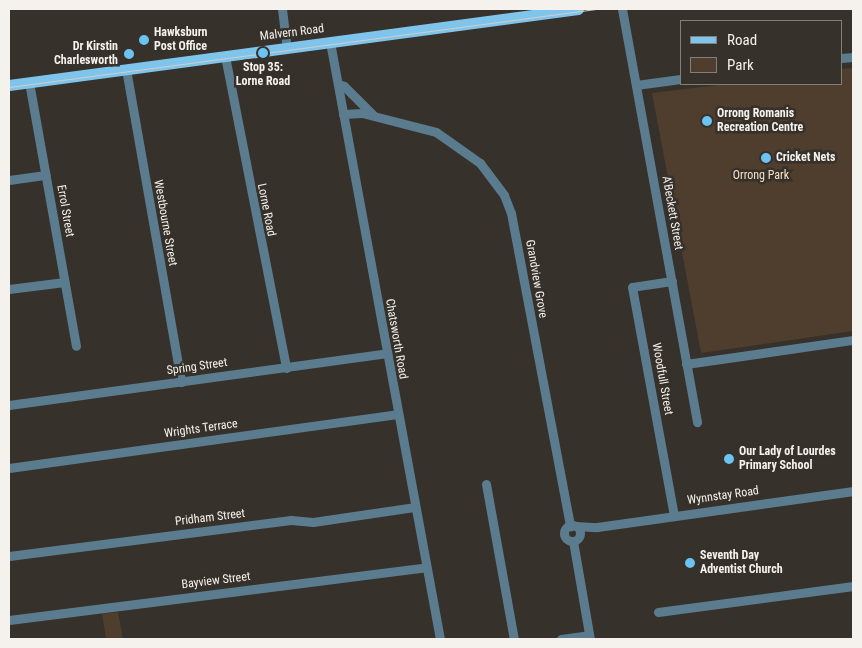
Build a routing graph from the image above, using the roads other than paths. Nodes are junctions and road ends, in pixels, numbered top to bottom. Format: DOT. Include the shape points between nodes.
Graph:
graph roads {
  1 [pos="282,9"];
  2 [pos="578,9"];
  3 [pos="622,9"];
  4 [pos="556,10"];
  5 [pos="330,42"];
  6 [pos="287,48"];
  7 [pos="225,56"];
  8 [pos="126,69"];
  9 [pos="680,79"];
  10 [pos="29,82"];
  11 [pos="9,84"];
  12 [pos="338,84"];
  13 [pos="636,85"];
  14 [pos="343,114"];
  15 [pos="373,115"];
  16 [pos="46,176"];
  17 [pos="9,180"];
  18 [pos="672,281"];
  19 [pos="65,282"];
  20 [pos="9,289"];
  21 [pos="853,340"];
  22 [pos="76,346"];
  23 [pos="387,352"];
  24 [pos="686,364"];
  25 [pos="286,368"];
  26 [pos="181,382"];
  27 [pos="9,405"];
  28 [pos="397,414"];
  29 [pos="696,422"];
  30 [pos="9,468"];
  31 [pos="486,484"];
  32 [pos="853,491"];
  33 [pos="414,507"];
  34 [pos="674,516"];
  35 [pos="575,532"];
  36 [pos="9,556"];
  37 [pos="426,567"];
  38 [pos="853,586"];
  39 [pos="658,612"];
  40 [pos="9,620"];
  41 [pos="590,637"];
  42 [pos="440,639"];
  43 [pos="514,639"];
  44 [pos="560,639"];
  1 -- 6 [label="street"];
  2 -- 4 [label="main road, Malvern Road"];
  3 -- 13 [label="street, A'Beckett Street"];
  4 -- 5 [label="main road, Malvern Road"];
  5 -- 6 [label="main road, Malvern Road"];
  5 -- 12 [label="street, Chatsworth Road"];
  6 -- 7 [label="main road, Malvern Road"];
  7 -- 8 [label="main road, Malvern Road"];
  7 -- 25 [label="street, Lorne Road"];
  8 -- 10 [label="main road, Malvern Road"];
  8 -- 26 [label="street, Westbourne Street"];
  9 -- 13 [label="street"];
  10 -- 11 [label="main road, Malvern Road"];
  10 -- 16 [label="street, Errol Street"];
  12 -- 14 [label="street, Chatsworth Road"];
  12 -- 15 [label="street, Grandview Grove"];
  13 -- 18 [label="street, A'Beckett Street"];
  14 -- 15 [label="street, Grandview Grove"];
  14 -- 23 [label="street, Chatsworth Road"];
  15 -- 35 [label="street, Grandview Grove" via="392,123 425,128 451,140 480,163 504,195 511,214"];
  16 -- 17 [label="street"];
  16 -- 19 [label="street, Errol Street"];
  18 -- 24 [label="street, A'Beckett Street"];
  18 -- 34 [label="street, Woodfull Street" via="632,287"];
  19 -- 20 [label="street"];
  19 -- 22 [label="street, Errol Street"];
  21 -- 24 [label="street"];
  23 -- 25 [label="street, Spring Street"];
  23 -- 28 [label="street, Chatsworth Road"];
  24 -- 29 [label="street, A'Beckett Street"];
  25 -- 26 [label="street, Spring Street"];
  26 -- 27 [label="street, Spring Street"];
  28 -- 30 [label="street, Wrights Terrace"];
  28 -- 33 [label="street, Chatsworth Road"];
  31 -- 43 [label="street"];
  32 -- 34 [label="street, Wynnstay Road"];
  33 -- 36 [label="street, Pridham Street"];
  33 -- 37 [label="street, Chatsworth Road"];
  34 -- 35 [label="street, Wynnstay Road"];
  35 -- 41 [label="street, Grandview Grove"];
  37 -- 40 [label="street, Bayview Street"];
  37 -- 42 [label="street, Chatsworth Road"];
  38 -- 39 [label="street"];
  41 -- 44 [label="street"];
}
